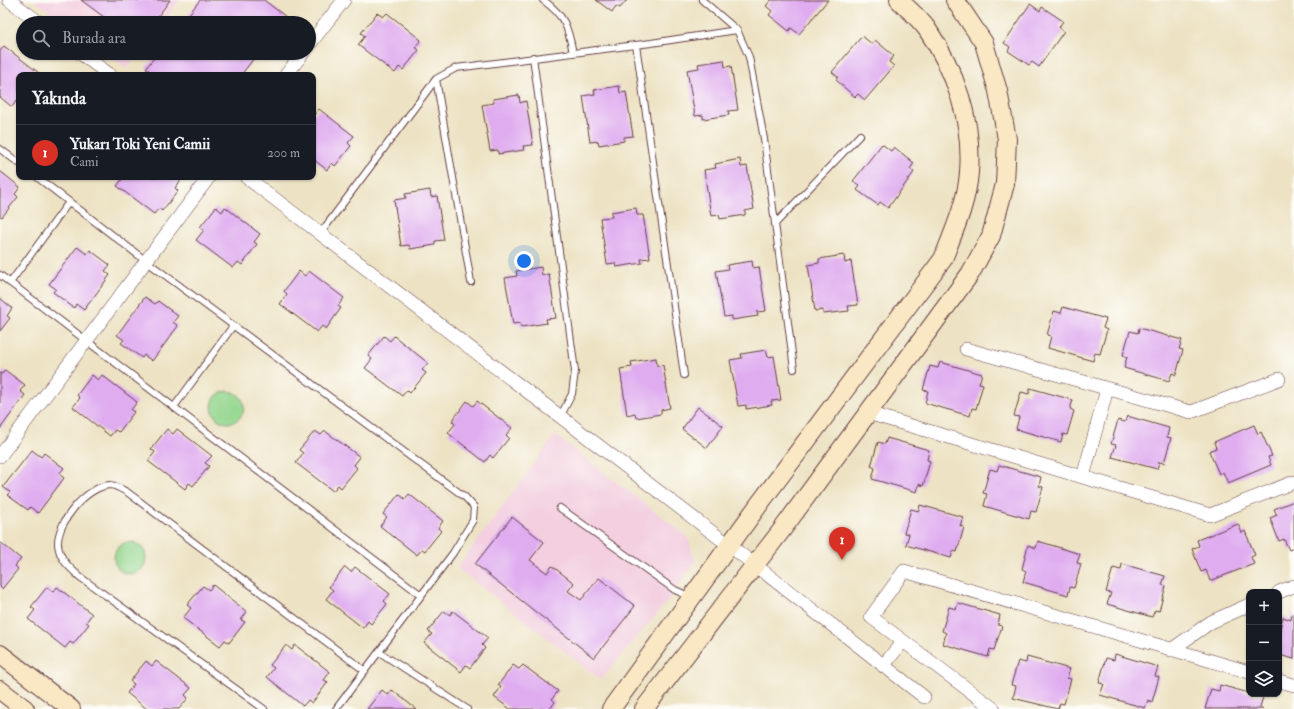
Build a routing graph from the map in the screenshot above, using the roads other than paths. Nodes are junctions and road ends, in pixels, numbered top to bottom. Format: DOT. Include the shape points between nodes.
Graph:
graph roads {
  1 [pos="10,0"];
  2 [pos="344,0"];
  3 [pos="543,0"];
  4 [pos="702,0"];
  5 [pos="899,0"];
  6 [pos="955,0"];
  7 [pos="31,16"];
  8 [pos="737,30"];
  9 [pos="316,36"];
  10 [pos="636,45"];
  11 [pos="573,53"];
  12 [pos="533,57"];
  13 [pos="90,60"];
  14 [pos="298,60"];
  15 [pos="106,72"];
  16 [pos="288,72"];
  17 [pos="436,78"];
  18 [pos="860,135"];
  19 [pos="0,149"];
  20 [pos="16,162"];
  21 [pos="41,180"];
  22 [pos="207,180"];
  23 [pos="250,180"];
  24 [pos="69,202"];
  25 [pos="775,224"];
  26 [pos="320,234"];
  27 [pos="146,261"];
  28 [pos="0,275"];
  29 [pos="471,282"];
  30 [pos="10,283"];
  31 [pos="234,326"];
  32 [pos="87,340"];
  33 [pos="966,349"];
  34 [pos="794,369"];
  35 [pos="684,375"];
  36 [pos="1279,379"];
  37 [pos="1107,389"];
  38 [pos="174,407"];
  39 [pos="868,413"];
  40 [pos="560,418"];
  41 [pos="0,456"];
  42 [pos="1083,477"];
  43 [pos="1294,482"];
  44 [pos="560,508"];
  45 [pos="729,547"];
  46 [pos="755,565"];
  47 [pos="1294,586"];
  48 [pos="1282,591"];
  49 [pos="421,595"];
  50 [pos="692,598"];
  51 [pos="1246,606"];
  52 [pos="903,641"];
  53 [pos="1171,650"];
  54 [pos="379,652"];
  55 [pos="0,654"];
  56 [pos="883,666"];
  57 [pos="365,671"];
  58 [pos="1246,671"];
  59 [pos="1282,682"];
  60 [pos="1294,685"];
  61 [pos="0,690"];
  62 [pos="924,697"];
  63 [pos="25,709"];
  64 [pos="71,709"];
  65 [pos="264,709"];
  66 [pos="336,709"];
  67 [pos="467,709"];
  68 [pos="611,709"];
  69 [pos="644,709"];
  70 [pos="994,709"];
  1 -- 7 [label="street"];
  2 -- 9 [label="street"];
  3 -- 11 [label="lane" via="557,10 568,26"];
  4 -- 8 [label="lane"];
  5 -- 45 [label="street" via="926,28 953,73 968,125 970,172 960,216 943,259"];
  6 -- 39 [label="street" via="984,43 998,91 1007,139 1004,184 992,236 970,274"];
  8 -- 10 [label="lane"];
  8 -- 25 [label="lane" via="749,57 764,139"];
  10 -- 11 [label="lane"];
  10 -- 35 [label="lane"];
  11 -- 12 [label="lane"];
  12 -- 17 [label="lane" via="456,68"];
  12 -- 40 [label="lane" via="575,371 572,394"];
  13 -- 15 [label="street"];
  14 -- 16 [label="street"];
  17 -- 26 [label="lane"];
  17 -- 29 [label="lane"];
  18 -- 25 [label="lane"];
  19 -- 20 [label="lane"];
  21 -- 24 [label="lane"];
  22 -- 27 [label="street"];
  23 -- 26 [label="street"];
  24 -- 27 [label="lane"];
  24 -- 30 [label="lane"];
  25 -- 34 [label="lane"];
  26 -- 40 [label="street"];
  27 -- 31 [label="lane"];
  27 -- 32 [label="street"];
  28 -- 30 [label="lane"];
  30 -- 32 [label="lane"];
  31 -- 38 [label="lane"];
  31 -- 49 [label="lane" via="465,497 474,507 472,520 453,553"];
  32 -- 38 [label="lane"];
  32 -- 41 [label="street"];
  33 -- 37 [label="street"];
  36 -- 37 [label="street" via="1192,412"];
  37 -- 42 [label="street"];
  38 -- 49 [label="lane"];
  39 -- 42 [label="street"];
  39 -- 46 [label="street"];
  40 -- 45 [label="street"];
  42 -- 43 [label="street" via="1210,515"];
  44 -- 50 [label="lane" via="675,590"];
  45 -- 46 [label="street"];
  45 -- 50 [label="street"];
  46 -- 56 [label="street"];
  46 -- 69 [label="street"];
  47 -- 48 [label="street"];
  49 -- 54 [label="lane"];
  50 -- 68 [label="street"];
  51 -- 53 [label="street" via="1211,622"];
  52 -- 53 [label="street" via="871,617 904,571"];
  52 -- 56 [label="street"];
  52 -- 70 [label="street"];
  53 -- 58 [label="street"];
  54 -- 57 [label="lane"];
  54 -- 67 [label="lane"];
  55 -- 64 [label="street"];
  56 -- 62 [label="street"];
  57 -- 65 [label="lane" via="127,492 111,485 97,489 79,502 63,523 58,545 64,562 80,577"];
  57 -- 66 [label="lane"];
  59 -- 60 [label="street"];
  61 -- 63 [label="street"];
}
